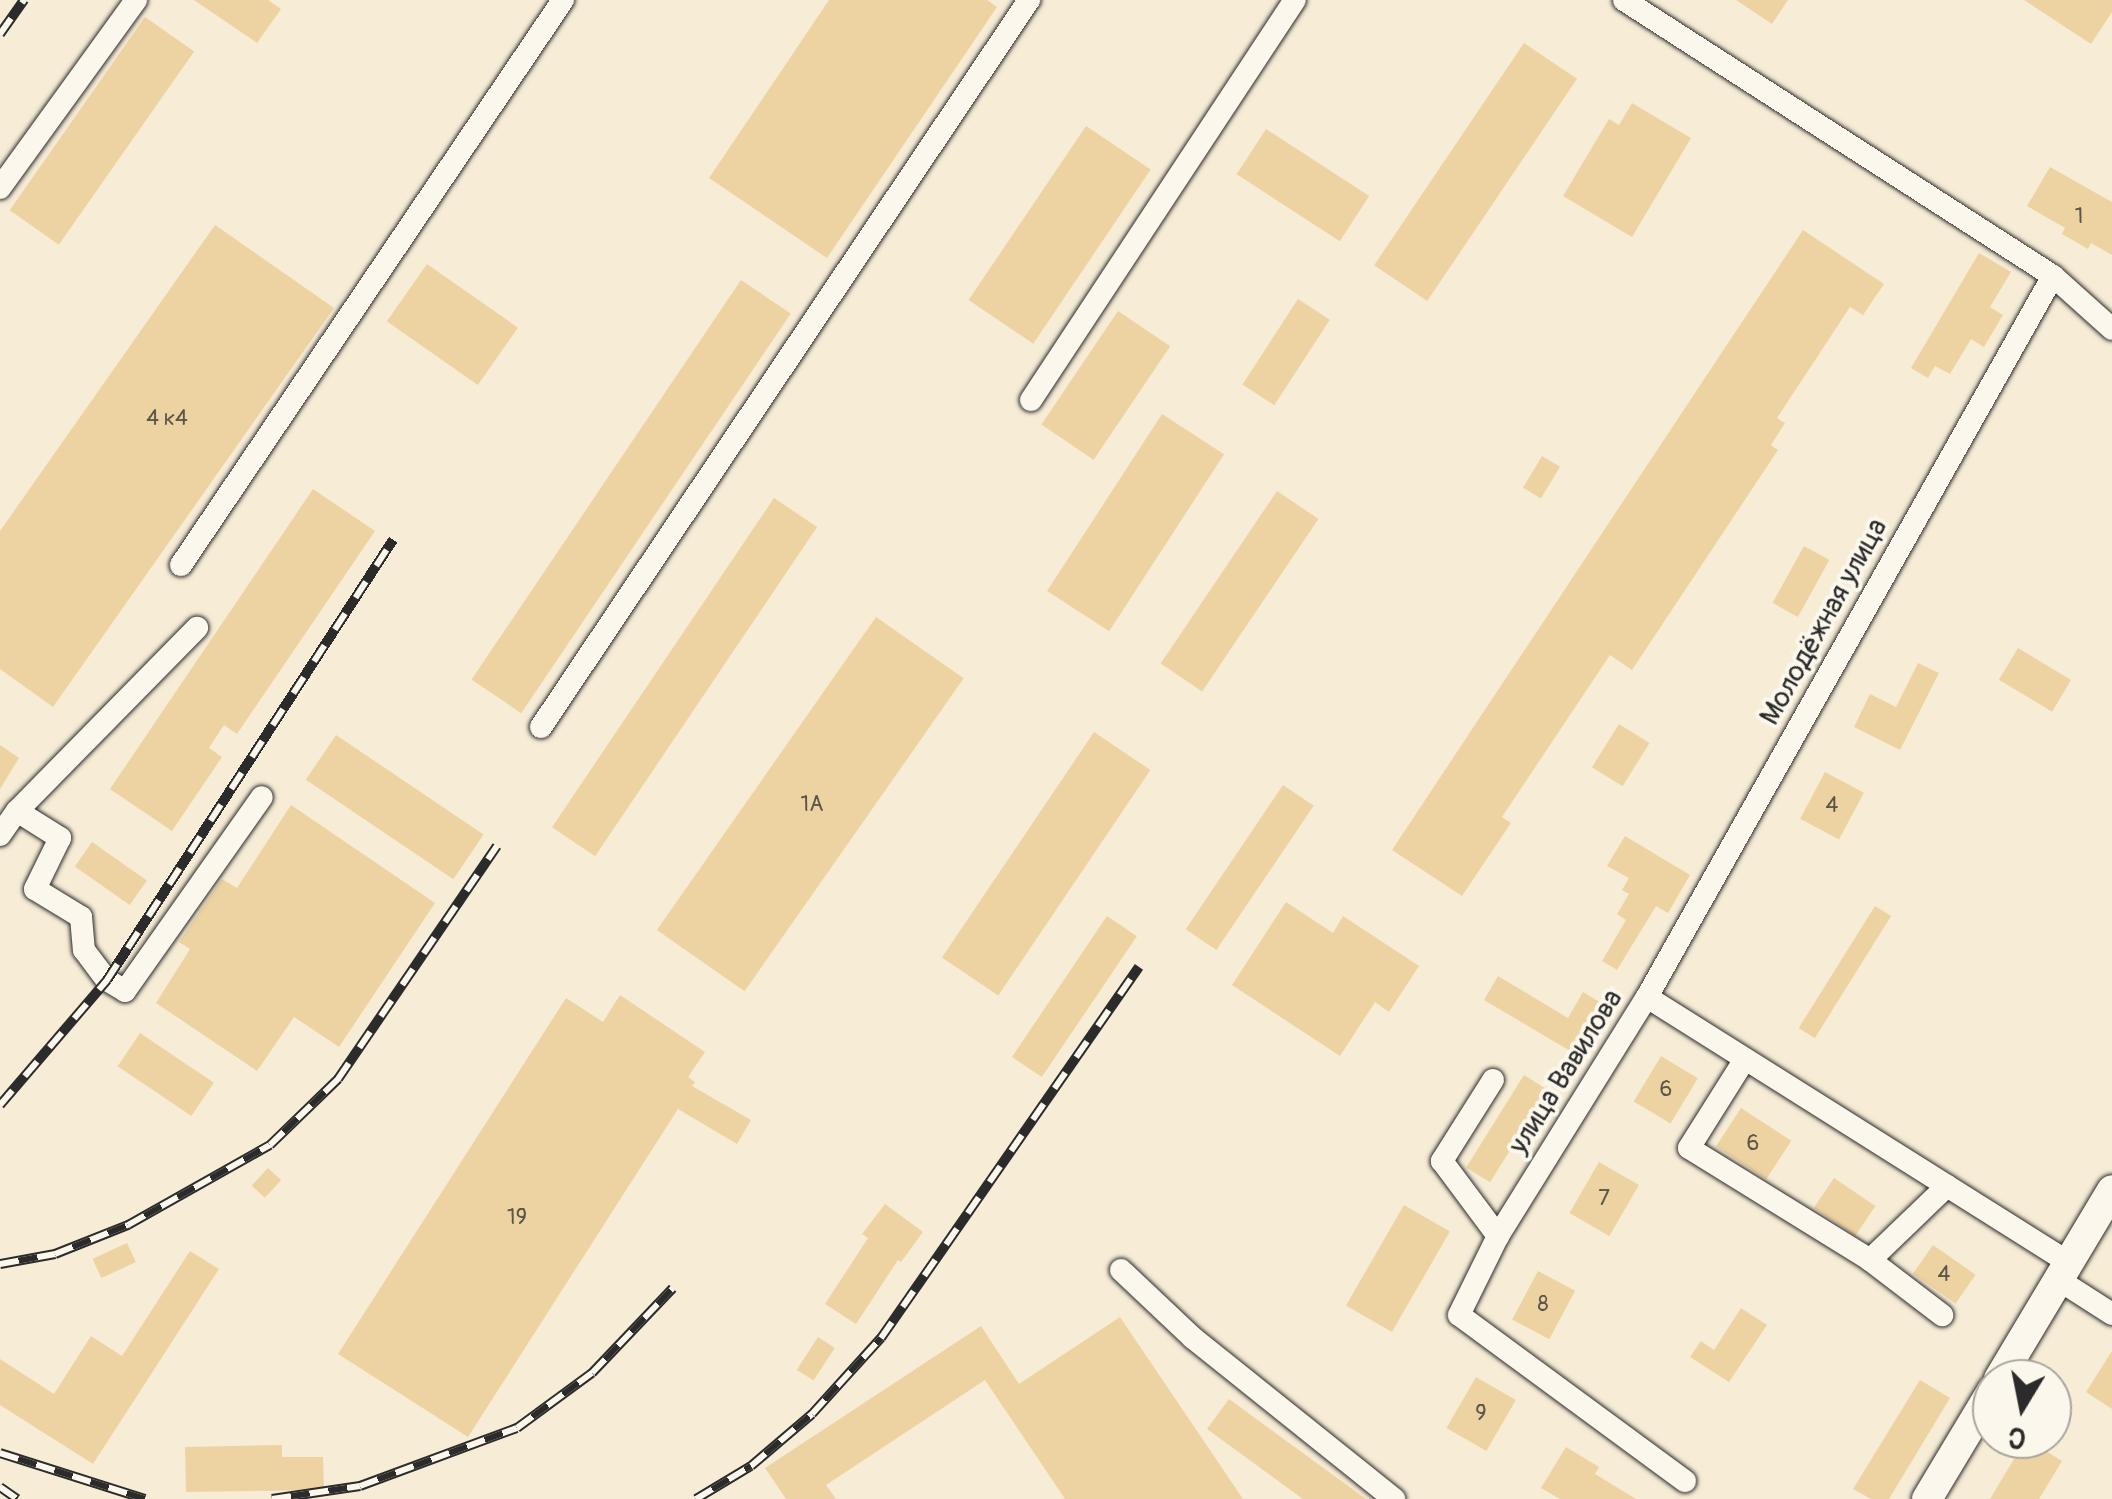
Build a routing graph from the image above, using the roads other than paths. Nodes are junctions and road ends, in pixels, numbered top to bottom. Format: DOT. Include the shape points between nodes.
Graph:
graph roads {
  1 [pos="136,0"];
  2 [pos="563,0"];
  3 [pos="1029,0"];
  4 [pos="1295,0"];
  5 [pos="1624,0"];
  6 [pos="0,188"];
  7 [pos="2053,276"];
  8 [pos="2112,329"];
  9 [pos="1031,400"];
  10 [pos="181,565"];
  11 [pos="197,628"];
  12 [pos="541,728"];
  13 [pos="262,797"];
  14 [pos="18,811"];
  15 [pos="0,835"];
  16 [pos="1647,997"];
  17 [pos="1746,1058"];
  18 [pos="1493,1080"];
  19 [pos="1947,1186"];
  20 [pos="2112,1190"];
  21 [pos="1498,1236"];
  22 [pos="1870,1260"];
  23 [pos="1121,1270"];
  24 [pos="2064,1271"];
  25 [pos="2112,1314"];
  26 [pos="1942,1315"];
  27 [pos="2011,1359"];
  28 [pos="1972,1424"];
  29 [pos="1684,1481"];
  30 [pos="1394,1499"];
  31 [pos="1927,1499"];
  1 -- 6 [label="street"];
  2 -- 10 [label="street"];
  3 -- 12 [label="street"];
  4 -- 9 [label="street"];
  5 -- 7 [label="street"];
  7 -- 8 [label="street"];
  7 -- 16 [label="street, Молодёжная улица"];
  11 -- 14 [label="street"];
  13 -- 14 [label="street" via="125,992 84,950 81,917 35,889 60,838"];
  14 -- 15 [label="street"];
  16 -- 17 [label="street, улица Вавилова"];
  16 -- 21 [label="street, улица Вавилова"];
  17 -- 19 [label="street, улица Вавилова"];
  17 -- 22 [label="street" via="1690,1148"];
  18 -- 21 [label="street" via="1442,1161"];
  19 -- 22 [label="street"];
  19 -- 24 [label="street, улица Вавилова"];
  20 -- 24 [label="main road"];
  21 -- 29 [label="street, улица Вавилова" via="1458,1315"];
  22 -- 26 [label="street"];
  23 -- 30 [label="street" via="1193,1338"];
  24 -- 25 [label="street, улица Вавилова"];
  24 -- 27 [label="main road"];
  28 -- 31 [label="main road"];
}
